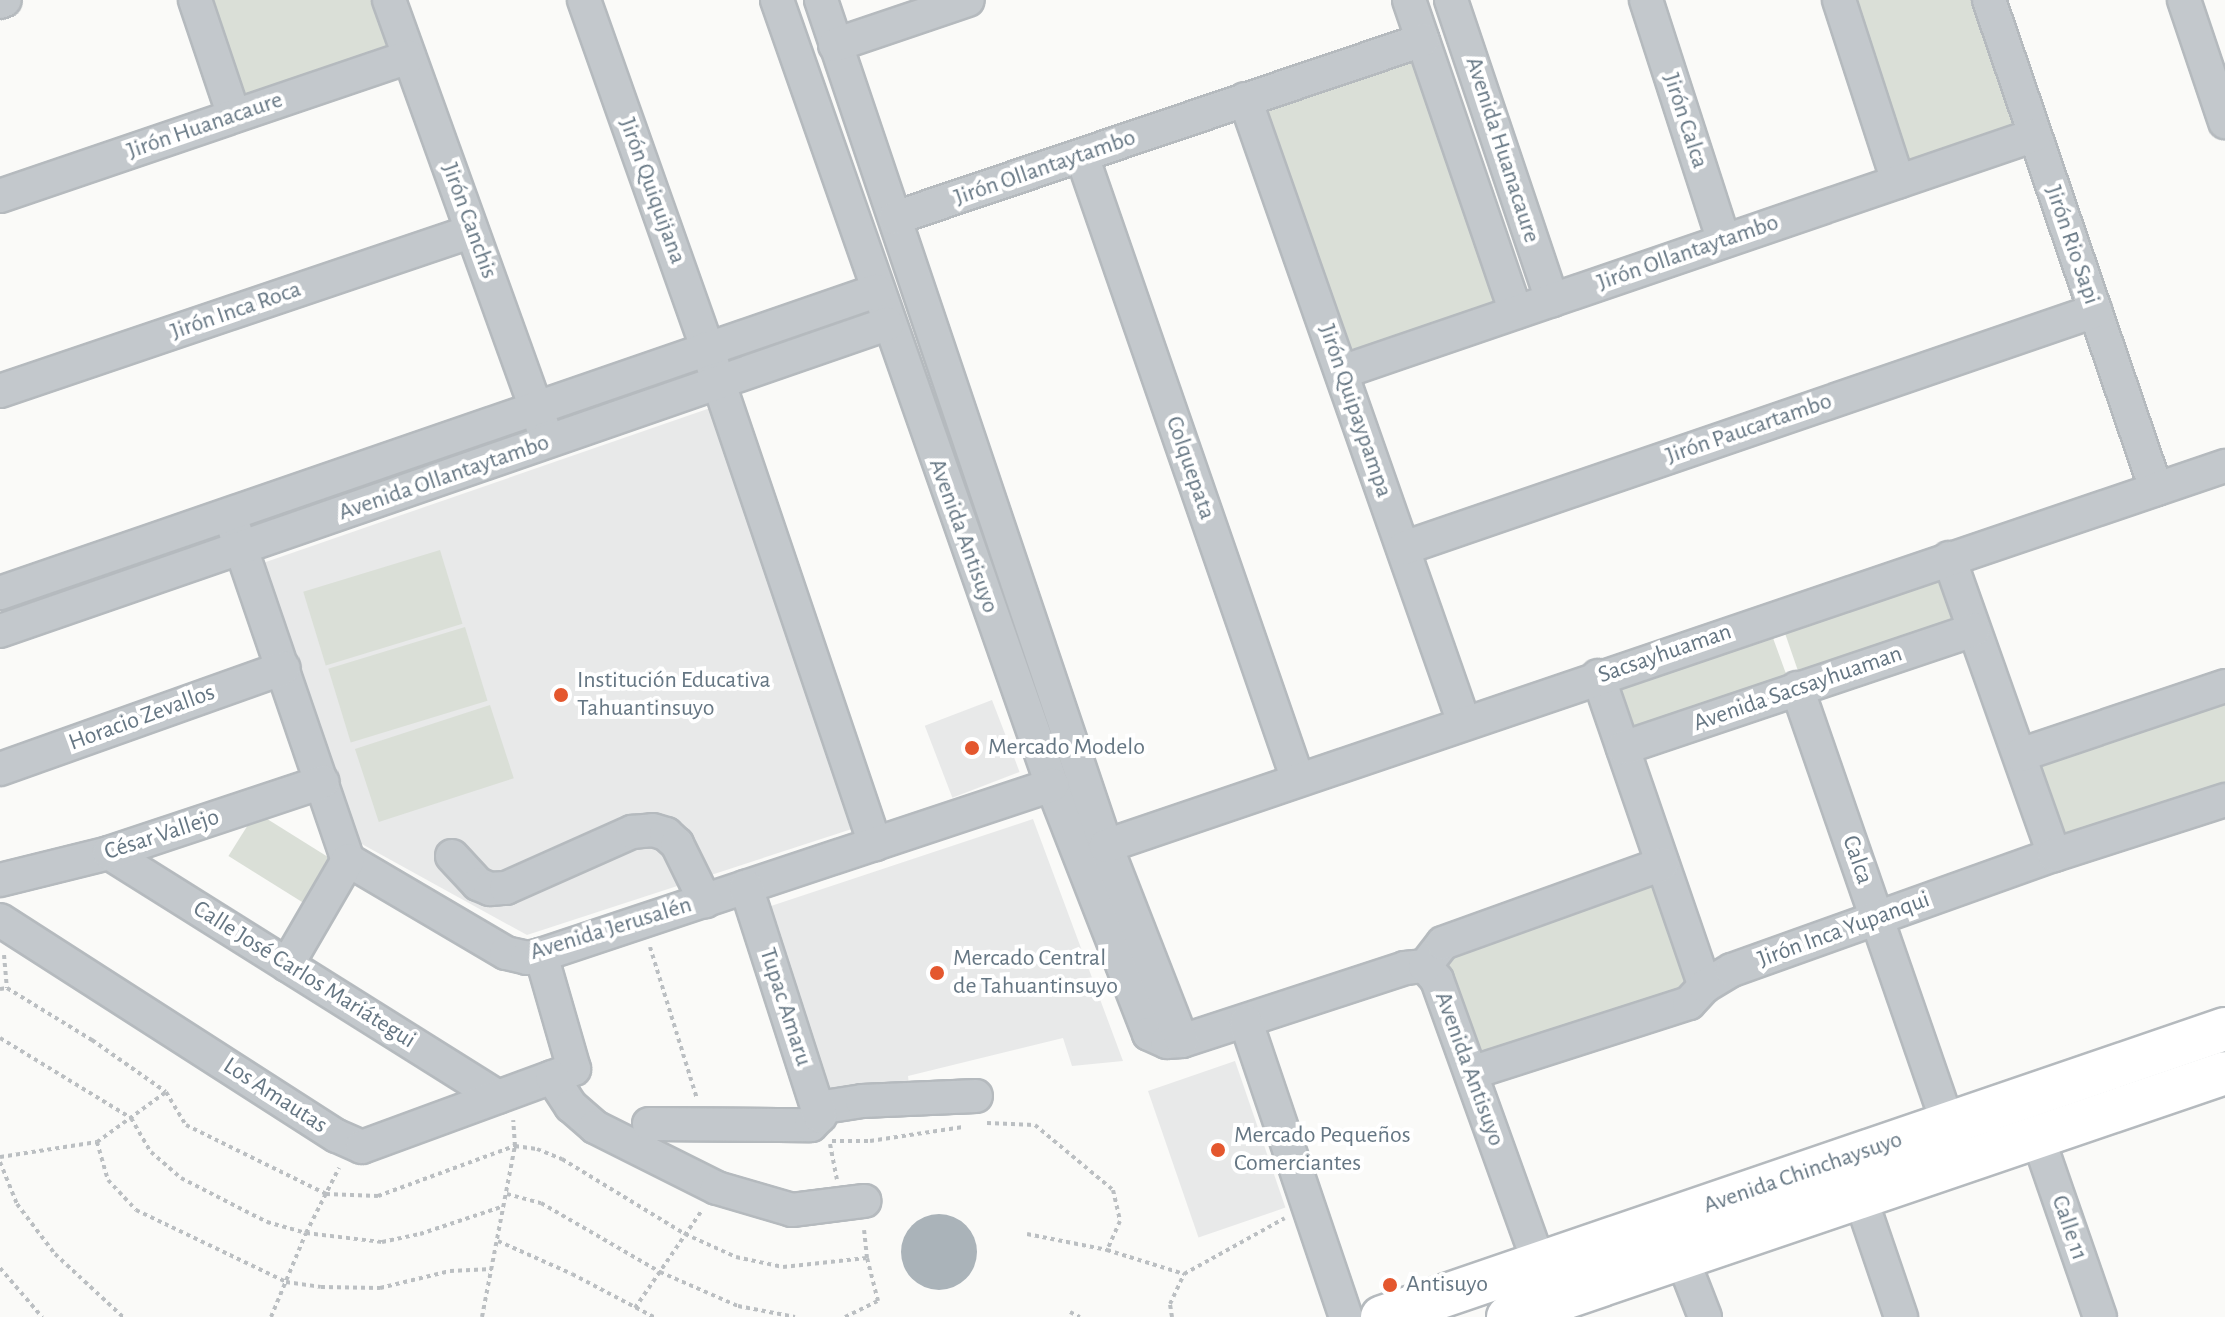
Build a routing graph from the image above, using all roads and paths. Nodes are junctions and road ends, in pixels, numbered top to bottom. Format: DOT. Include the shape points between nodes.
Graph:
graph roads {
  1 [pos="195,0"];
  2 [pos="389,0"];
  3 [pos="584,0"];
  4 [pos="777,0"];
  5 [pos="821,0"];
  6 [pos="968,0"];
  7 [pos="1409,0"];
  8 [pos="1451,0"];
  9 [pos="1646,0"];
  10 [pos="1839,0"];
  11 [pos="1989,0"];
  12 [pos="2184,0"];
  13 [pos="1423,40"];
  14 [pos="835,45"];
  15 [pos="409,57"];
  16 [pos="1245,99"];
  17 [pos="234,116"];
  18 [pos="2225,122"];
  19 [pos="2035,135"];
  20 [pos="1082,156"];
  21 [pos="1898,182"];
  22 [pos="0,196"];
  23 [pos="895,218"];
  24 [pos="472,231"];
  25 [pos="1724,241"];
  26 [pos="876,291"];
  27 [pos="1552,300"];
  28 [pos="2095,311"];
  29 [pos="1516,312"];
  30 [pos="887,324"];
  31 [pos="707,348"];
  32 [pos="1342,372"];
  33 [pos="719,383"];
  34 [pos="0,391"];
  35 [pos="537,409"];
  36 [pos="548,442"];
  37 [pos="2225,466"];
  38 [pos="2156,489"];
  39 [pos="230,516"];
  40 [pos="242,547"];
  41 [pos="1404,548"];
  42 [pos="1949,558"];
  43 [pos="0,593"];
  44 [pos="1974,630"];
  45 [pos="0,631"];
  46 [pos="284,668"];
  47 [pos="1598,676"];
  48 [pos="2225,686"];
  49 [pos="1797,688"];
  50 [pos="1464,723"];
  51 [pos="1623,748"];
  52 [pos="2020,755"];
  53 [pos="0,769"];
  54 [pos="1298,780"];
  55 [pos="322,782"];
  56 [pos="1052,785"];
  57 [pos="2225,800"];
  58 [pos="875,844"];
  59 [pos="1106,846"];
  60 [pos="109,853"];
  61 [pos="2054,855"];
  62 [pos="452,856"];
  63 [pos="348,860"];
  64 [pos="1662,864"];
  65 [pos="0,880"];
  66 [pos="746,887"];
  67 [pos="705,901"];
  68 [pos="1877,918"];
  69 [pos="0,920"];
  70 [pos="642,921"];
  71 [pos="541,955"];
  72 [pos="287,965"];
  73 [pos="1425,966"];
  74 [pos="1705,986"];
  75 [pos="0,989"];
  76 [pos="1246,1022"];
  77 [pos="2225,1029"];
  78 [pos="0,1038"];
  79 [pos="1182,1041"];
  80 [pos="563,1073"];
  81 [pos="1471,1073"];
  82 [pos="2225,1073"];
  83 [pos="166,1092"];
  84 [pos="976,1096"];
  85 [pos="498,1097"];
  86 [pos="131,1118"];
  87 [pos="1948,1123"];
  88 [pos="649,1124"];
  89 [pos="704,1124"];
  90 [pos="819,1124"];
  91 [pos="2038,1138"];
  92 [pos="97,1142"];
  93 [pos="351,1144"];
  94 [pos="515,1146"];
  95 [pos="1847,1158"];
  96 [pos="0,1159"];
  97 [pos="717,1188"];
  98 [pos="326,1194"];
  99 [pos="507,1194"];
  100 [pos="1860,1197"];
  101 [pos="853,1203"];
  102 [pos="1308,1205"];
  103 [pos="504,1206"];
  104 [pos="306,1233"];
  105 [pos="685,1234"];
  106 [pos="1027,1234"];
  107 [pos="498,1241"];
  108 [pos="1107,1250"];
  109 [pos="867,1258"];
  110 [pos="1682,1258"];
  111 [pos="1539,1263"];
  112 [pos="0,1268"];
  113 [pos="492,1269"];
  114 [pos="660,1272"];
  115 [pos="1184,1274"];
  116 [pos="286,1282"];
  117 [pos="635,1308"];
  118 [pos="1070,1312"];
  119 [pos="42,1317"];
  120 [pos="123,1317"];
  121 [pos="271,1317"];
  122 [pos="482,1317"];
  123 [pos="654,1317"];
  124 [pos="795,1317"];
  125 [pos="845,1317"];
  126 [pos="1080,1317"];
  127 [pos="1172,1317"];
  128 [pos="1346,1317"];
  129 [pos="1382,1317"];
  130 [pos="1508,1317"];
  131 [pos="1705,1317"];
  132 [pos="1901,1317"];
  133 [pos="2100,1317"];
  1 -- 17 [label="street"];
  2 -- 15 [label="street, Jirón Canchis"];
  3 -- 31 [label="street, Jirón Quiquijana"];
  4 -- 26 [label="street, Avenida Antisuyo"];
  5 -- 14 [label="street, Avenida Antisuyo"];
  6 -- 14 [label="street"];
  7 -- 13 [label="street"];
  8 -- 27 [label="street, Avenida Huanacaure"];
  9 -- 25 [label="street, Jirón Calca"];
  10 -- 21 [label="street"];
  11 -- 19 [label="street, Jirón Rio Sapi"];
  12 -- 18 [label="street"];
  13 -- 16 [label="street, Jirón Ollantaytambo"];
  13 -- 29 [label="street"];
  14 -- 23 [label="street, Avenida Antisuyo"];
  15 -- 17 [label="street, Jirón Huanacaure"];
  15 -- 24 [label="street, Jirón Canchis"];
  16 -- 20 [label="street, Jirón Ollantaytambo"];
  16 -- 32 [label="street, Jirón Quipaypampa"];
  17 -- 22 [label="street, Jirón Huanacaure"];
  19 -- 21 [label="street, Jirón Ollantaytambo"];
  19 -- 28 [label="street, Jirón Rio Sapi"];
  20 -- 23 [label="street, Jirón Ollantaytambo"];
  20 -- 54 [label="street, Colquepata"];
  21 -- 25 [label="street, Jirón Ollantaytambo"];
  23 -- 59 [label="street, Avenida Antisuyo"];
  24 -- 34 [label="street, Jirón Inca Roca"];
  24 -- 35 [label="street, Jirón Canchis"];
  25 -- 27 [label="street, Jirón Ollantaytambo"];
  26 -- 30 [label="street, Avenida Antisuyo"];
  26 -- 31 [label="street, Avenida Ollantaytambo"];
  27 -- 29 [label="street, Jirón Ollantaytambo"];
  28 -- 38 [label="street, Jirón Rio Sapi"];
  28 -- 41 [label="street, Jirón Paucartambo"];
  29 -- 32 [label="street, Jirón Ollantaytambo"];
  30 -- 33 [label="street, Avenida Ollantaytambo"];
  30 -- 56 [label="street, Avenida Antisuyo"];
  31 -- 33 [label="street, Jirón Quiquijana"];
  31 -- 35 [label="street, Avenida Ollantaytambo"];
  32 -- 41 [label="street, Jirón Quipaypampa"];
  33 -- 36 [label="street, Avenida Ollantaytambo"];
  33 -- 58 [label="street, Jirón Quiquijana"];
  35 -- 36 [label="street, Jirón Canchis"];
  35 -- 39 [label="street, Avenida Ollantaytambo"];
  36 -- 40 [label="street, Avenida Ollantaytambo"];
  37 -- 38 [label="street, Sacsayhuaman"];
  38 -- 42 [label="street, Sacsayhuaman"];
  39 -- 40 [label="street"];
  39 -- 43 [label="street, Avenida Ollantaytambo"];
  40 -- 45 [label="street, Avenida Ollantaytambo"];
  40 -- 46 [label="street"];
  41 -- 50 [label="street, Jirón Quipaypampa"];
  42 -- 44 [label="street"];
  42 -- 47 [label="street, Sacsayhuaman"];
  44 -- 49 [label="street, Avenida Sacsayhuaman"];
  44 -- 52 [label="street"];
  46 -- 53 [label="street, Horacio Zevallos"];
  46 -- 55 [label="street"];
  47 -- 50 [label="street, Sacsayhuaman"];
  47 -- 51 [label="street"];
  48 -- 52 [label="street"];
  49 -- 51 [label="street, Avenida Sacsayhuaman"];
  49 -- 68 [label="street, Calca"];
  50 -- 54 [label="street, Sacsayhuaman"];
  51 -- 64 [label="street"];
  52 -- 61 [label="street"];
  54 -- 59 [label="street, Sacsayhuaman"];
  55 -- 60 [label="street, César Vallejo"];
  55 -- 63 [label="street"];
  56 -- 58 [label="street, Avenida Jerusalén"];
  56 -- 79 [label="street, Avenida Antisuyo" via="1146,1029 1157,1039"];
  57 -- 61 [label="street, Jirón Inca Yupanqui"];
  58 -- 66 [label="street, Avenida Jerusalén"];
  59 -- 79 [label="street, Avenida Antisuyo"];
  60 -- 65 [label="street, César Vallejo"];
  60 -- 72 [label="street, Calle José Carlos Mariátegui"];
  61 -- 68 [label="street, Jirón Inca Yupanqui"];
  62 -- 67 [label="street" via="478,884 506,888 632,832 653,830 677,844"];
  63 -- 71 [label="street, Avenida Jerusalén" via="506,953"];
  63 -- 72 [label="street"];
  64 -- 73 [label="street" via="1443,943"];
  64 -- 74 [label="street"];
  66 -- 67 [label="street, Avenida Jerusalén"];
  66 -- 90 [label="street, Tupac Amaru"];
  67 -- 70 [label="street, Avenida Jerusalén"];
  68 -- 74 [label="street, Jirón Inca Yupanqui" via="1732,970"];
  68 -- 87 [label="street, Calca"];
  69 -- 93 [label="street, Los Amautas"];
  70 -- 71 [label="street, Avenida Jerusalén"];
  70 -- 89 [label="path"];
  71 -- 80 [label="street"];
  72 -- 85 [label="street, Calle José Carlos Mariátegui"];
  73 -- 76 [label="street, Avenida Antisuyo" via="1405,968"];
  73 -- 81 [label="street, Avenida Antisuyo" via="1437,980"];
  74 -- 81 [label="street, Jirón Inca Yupanqui" via="1689,1003"];
  75 -- 83 [label="path" via="7,988 92,1040"];
  76 -- 79 [label="street, Avenida Antisuyo"];
  76 -- 102 [label="street"];
  77 -- 87 [label="main road, Avenida Chinchaysuyo"];
  78 -- 86 [label="path"];
  80 -- 85 [label="street, Los Amautas"];
  80 -- 97 [label="street" via="571,1106 595,1127"];
  81 -- 111 [label="street, Avenida Antisuyo"];
  82 -- 91 [label="main road, Avenida Chinchaysuyo"];
  83 -- 86 [label="path"];
  83 -- 98 [label="path" via="186,1125"];
  84 -- 90 [label="street" via="862,1101"];
  85 -- 93 [label="street, Los Amautas" via="372,1145"];
  85 -- 94 [label="path" via="512,1106"];
  86 -- 92 [label="path"];
  86 -- 104 [label="path" via="151,1152 181,1178 267,1222"];
  87 -- 95 [label="main road, Avenida Chinchaysuyo"];
  88 -- 89 [label="street"];
  89 -- 90 [label="street"];
  90 -- 101 [label="path"];
  90 -- 108 [label="path" via="870,1141 989,1123 1035,1125 1113,1190 1120,1221"];
  91 -- 100 [label="main road, Avenida Chinchaysuyo"];
  91 -- 133 [label="street, Calle 11"];
  92 -- 96 [label="path"];
  92 -- 116 [label="path" via="108,1180 136,1210"];
  93 -- 98 [label="path"];
  94 -- 98 [label="path" via="378,1196"];
  94 -- 99 [label="path"];
  94 -- 105 [label="path" via="562,1159"];
  95 -- 100 [label="street"];
  95 -- 111 [label="main road, Avenida Chinchaysuyo"];
  96 -- 120 [label="path" via="17,1204 55,1254"];
  97 -- 101 [label="street" via="792,1210"];
  97 -- 105 [label="path"];
  98 -- 104 [label="path"];
  99 -- 103 [label="path"];
  99 -- 114 [label="path" via="541,1203"];
  100 -- 110 [label="main road, Avenida Chinchaysuyo"];
  100 -- 132 [label="street"];
  101 -- 109 [label="path"];
  102 -- 115 [label="path"];
  102 -- 128 [label="street"];
  103 -- 104 [label="path" via="382,1242"];
  103 -- 107 [label="path"];
  104 -- 116 [label="path"];
  105 -- 109 [label="path" via="736,1257 783,1267"];
  105 -- 114 [label="path"];
  106 -- 108 [label="path"];
  107 -- 113 [label="path"];
  107 -- 117 [label="path"];
  108 -- 115 [label="path"];
  109 -- 125 [label="path" via="878,1301"];
  110 -- 130 [label="main road, Avenida Chinchaysuyo"];
  110 -- 131 [label="street"];
  111 -- 129 [label="main road, Avenida Chinchaysuyo"];
  112 -- 119 [label="path"];
  113 -- 116 [label="path" via="450,1271 380,1288"];
  113 -- 122 [label="path"];
  114 -- 117 [label="path"];
  114 -- 124 [label="path" via="738,1306"];
  115 -- 127 [label="path" via="1170,1304"];
  116 -- 121 [label="path"];
  117 -- 123 [label="path"];
  118 -- 126 [label="path"];
}
